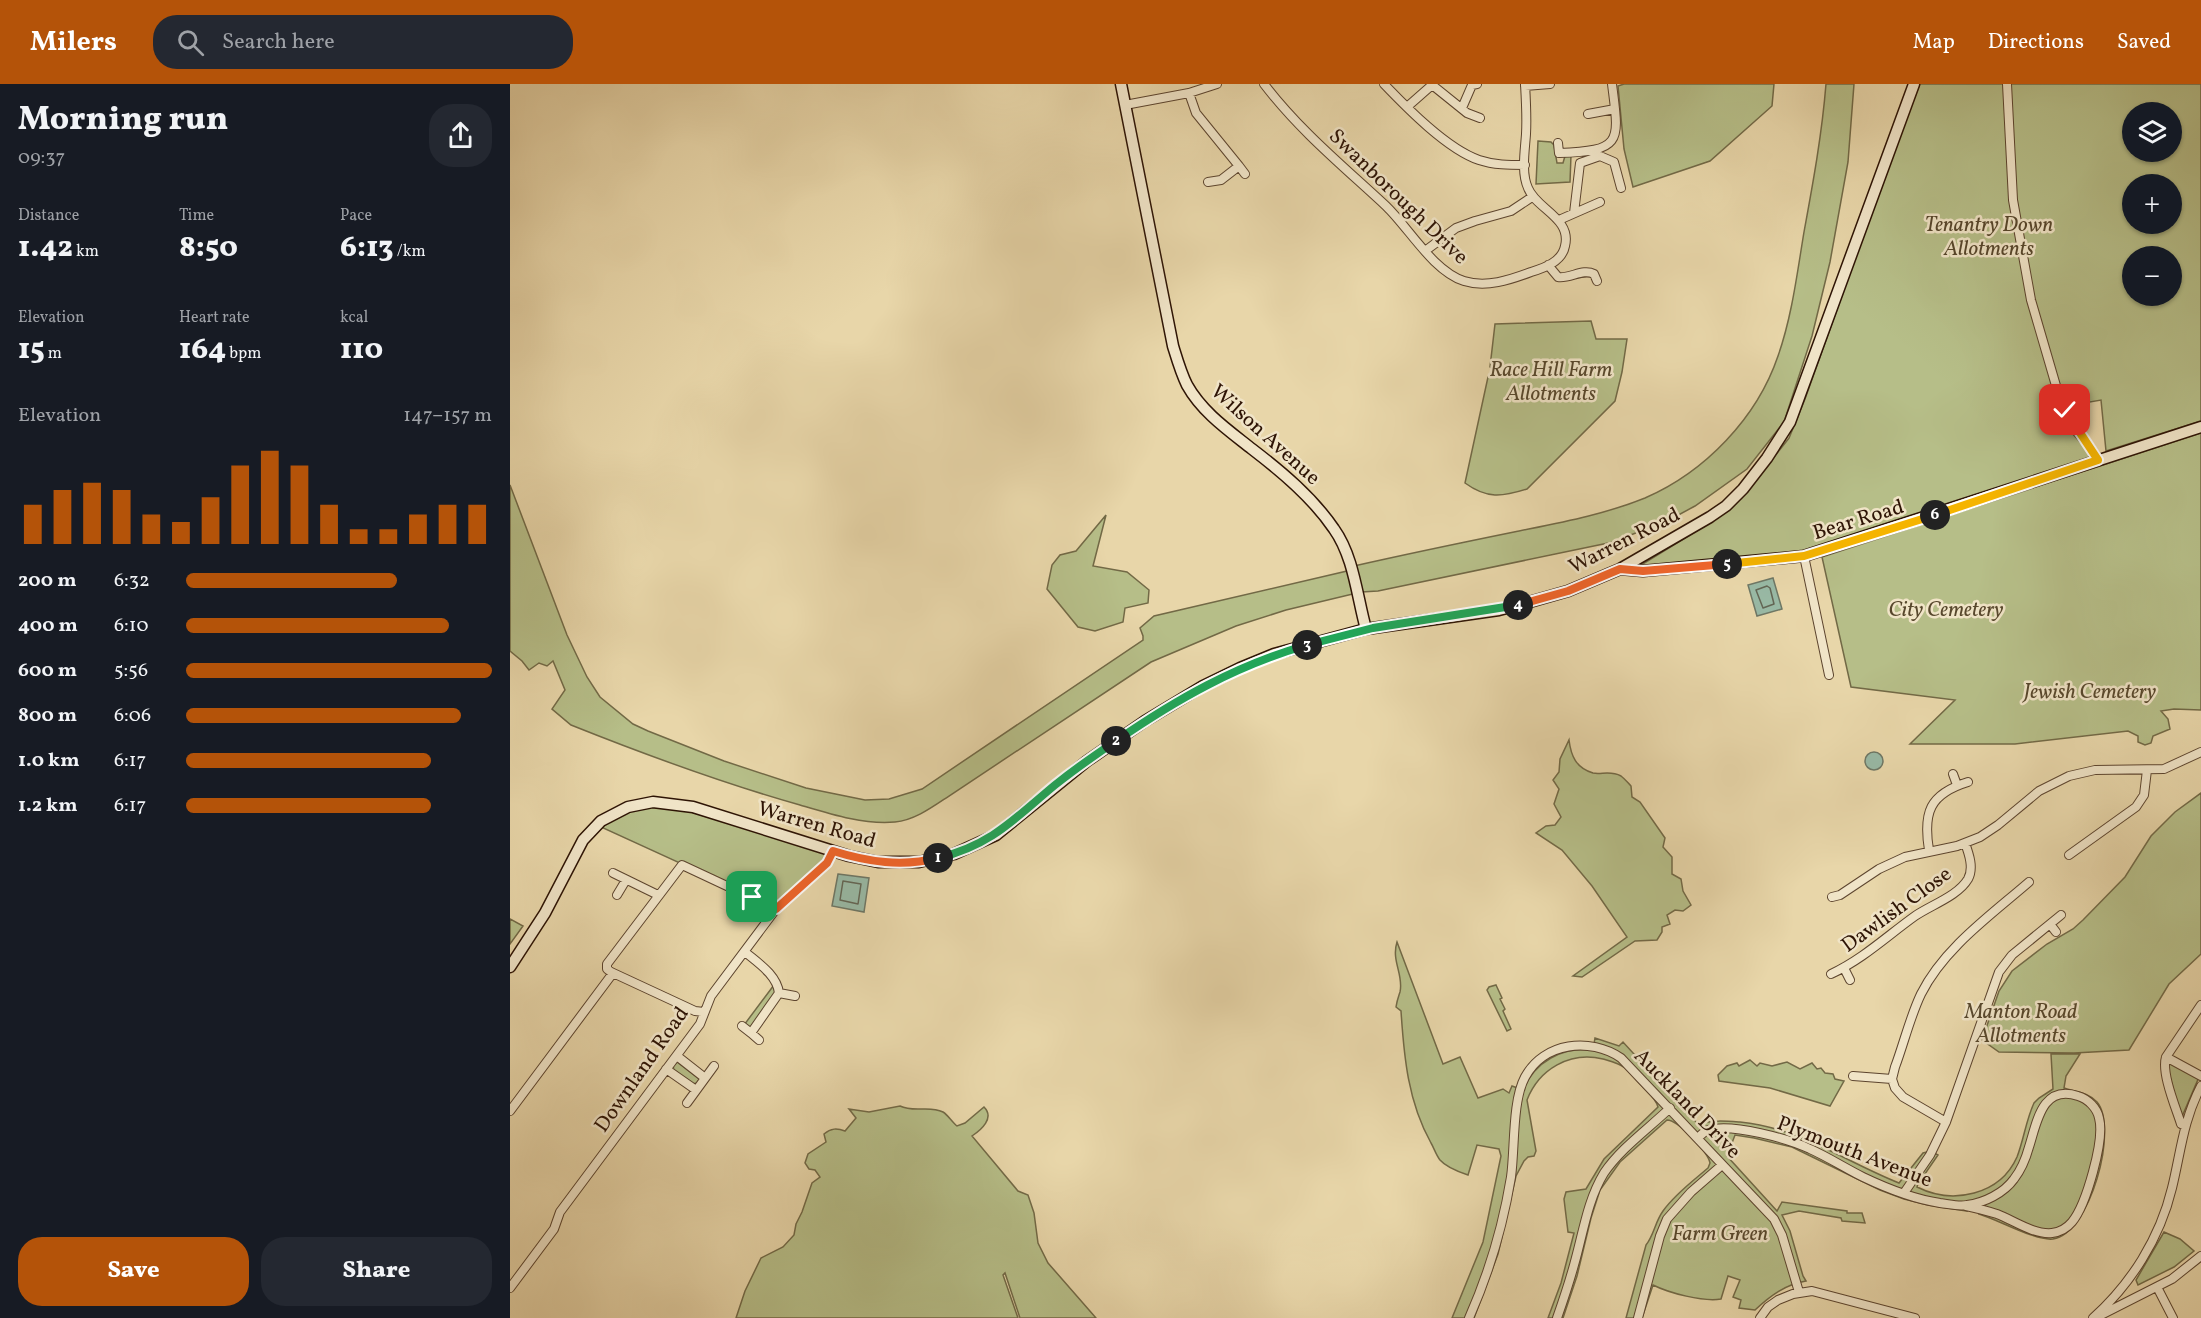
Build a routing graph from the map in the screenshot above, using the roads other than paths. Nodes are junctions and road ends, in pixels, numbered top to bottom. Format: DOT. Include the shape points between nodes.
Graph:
graph roads {
  1 [pos="1121,84"];
  2 [pos="1217,84"];
  3 [pos="1264,84"];
  4 [pos="1384,84"];
  5 [pos="1432,84"];
  6 [pos="1473,84"];
  7 [pos="1550,84"];
  8 [pos="1612,84"];
  9 [pos="1914,84"];
  10 [pos="2007,84"];
  11 [pos="1525,85"];
  12 [pos="1189,93"];
  13 [pos="1125,105"];
  14 [pos="1407,107"];
  15 [pos="1462,108"];
  16 [pos="1615,109"];
  17 [pos="1588,114"];
  18 [pos="1480,118"];
  19 [pos="1558,143"];
  20 [pos="1525,165"];
  21 [pos="1208,182"];
  22 [pos="1621,188"];
  23 [pos="1532,196"];
  24 [pos="1600,202"];
  25 [pos="1574,213"];
  26 [pos="1558,220"];
  27 [pos="1425,250"];
  28 [pos="1548,265"];
  29 [pos="1597,281"];
  30 [pos="2201,427"];
  31 [pos="2098,460"];
  32 [pos="1804,556"];
  33 [pos="1620,569"];
  34 [pos="1366,629"];
  35 [pos="1828,675"];
  36 [pos="2201,752"];
  37 [pos="2147,770"];
  38 [pos="1953,774"];
  39 [pos="1968,782"];
  40 [pos="1957,785"];
  41 [pos="1965,843"];
  42 [pos="1929,850"];
  43 [pos="833,851"];
  44 [pos="2069,855"];
  45 [pos="613,873"];
  46 [pos="626,880"];
  47 [pos="2029,882"];
  48 [pos="617,892"];
  49 [pos="658,895"];
  50 [pos="1832,897"];
  51 [pos="776,909"];
  52 [pos="2061,915"];
  53 [pos="2050,924"];
  54 [pos="2056,932"];
  55 [pos="745,952"];
  56 [pos="510,967"];
  57 [pos="1844,968"];
  58 [pos="613,973"];
  59 [pos="1832,974"];
  60 [pos="1850,980"];
  61 [pos="779,993"];
  62 [pos="795,996"];
  63 [pos="2201,1005"];
  64 [pos="704,1012"];
  65 [pos="742,1026"];
  66 [pos="751,1033"];
  67 [pos="759,1040"];
  68 [pos="677,1056"];
  69 [pos="2166,1057"];
  70 [pos="714,1066"];
  71 [pos="666,1069"];
  72 [pos="1858,1074"];
  73 [pos="2201,1076"];
  74 [pos="705,1078"];
  75 [pos="1892,1079"];
  76 [pos="2201,1086"];
  77 [pos="696,1090"];
  78 [pos="687,1103"];
  79 [pos="1670,1108"];
  80 [pos="510,1111"];
  81 [pos="1946,1122"];
  82 [pos="2185,1126"];
  83 [pos="1698,1138"];
  84 [pos="1722,1165"];
  85 [pos="2002,1191"];
  86 [pos="1904,1193"];
  87 [pos="1966,1206"];
  88 [pos="2004,1217"];
  89 [pos="2201,1256"];
  90 [pos="2129,1278"];
  91 [pos="2157,1287"];
  92 [pos="510,1288"];
  93 [pos="1799,1292"];
  94 [pos="2144,1293"];
  95 [pos="2110,1315"];
  96 [pos="1468,1318"];
  97 [pos="1557,1318"];
  98 [pos="1638,1318"];
  99 [pos="1760,1318"];
  100 [pos="1915,1318"];
  101 [pos="2093,1318"];
  102 [pos="2173,1318"];
  1 -- 13 [label="street, Wilson Avenue"];
  2 -- 12 [label="street"];
  3 -- 27 [label="street, Swanborough Drive" via="1312,138 1387,207"];
  4 -- 14 [label="street"];
  5 -- 14 [label="street"];
  5 -- 15 [label="street"];
  6 -- 15 [label="street"];
  7 -- 11 [label="street"];
  8 -- 16 [label="street"];
  9 -- 33 [label="street, Warren Road" via="1790,422 1778,442 1743,489 1721,510"];
  10 -- 31 [label="street" via="2013,200 2031,300 2059,396"];
  11 -- 20 [label="street"];
  12 -- 13 [label="street"];
  12 -- 21 [label="street" via="1196,113 1242,170"];
  13 -- 34 [label="street, Wilson Avenue" via="1173,346 1183,376 1212,416 1290,480 1336,531 1346,552"];
  14 -- 20 [label="street" via="1472,157 1494,164"];
  15 -- 18 [label="street"];
  16 -- 17 [label="street"];
  16 -- 19 [label="street" via="1617,130 1610,142 1591,151 1559,157"];
  20 -- 23 [label="street" via="1525,181"];
  22 -- 25 [label="street" via="1614,162 1600,156 1580,163"];
  23 -- 26 [label="street"];
  23 -- 27 [label="street" via="1511,211 1456,228"];
  24 -- 25 [label="street"];
  25 -- 26 [label="street"];
  26 -- 28 [label="street" via="1565,247 1557,260"];
  27 -- 28 [label="street, Swanborough Drive" via="1450,274 1472,283 1497,282"];
  28 -- 29 [label="street" via="1558,277 1588,271"];
  30 -- 31 [label="street, Bear Road"];
  31 -- 32 [label="street, Bear Road"];
  32 -- 33 [label="street, Bear Road" via="1643,571"];
  32 -- 35 [label="street"];
  33 -- 34 [label="street, Warren Road" via="1568,591 1508,608"];
  34 -- 43 [label="street, Warren Road" via="1274,654 1203,686 1087,760 1016,820 972,848 934,859 898,863"];
  36 -- 37 [label="street" via="2170,767"];
  37 -- 41 [label="street" via="2095,770 2069,776 2039,791 1994,829"];
  37 -- 44 [label="street" via="2144,795 2136,807"];
  38 -- 40 [label="street"];
  39 -- 40 [label="street"];
  40 -- 42 [label="street" via="1939,796 1929,810"];
  41 -- 42 [label="street"];
  41 -- 57 [label="street, Dawlish Close" via="1971,868 1964,884"];
  42 -- 50 [label="street" via="1888,864"];
  43 -- 51 [label="street, Downland Road" via="827,863"];
  43 -- 56 [label="street, Warren Road" via="693,807 653,802 628,807 601,821 583,840 548,910"];
  45 -- 46 [label="street"];
  46 -- 48 [label="street"];
  46 -- 49 [label="street"];
  47 -- 75 [label="street" via="1958,945 1936,970 1920,998"];
  49 -- 51 [label="street" via="682,865"];
  49 -- 58 [label="street" via="607,964"];
  51 -- 55 [label="street, Downland Road"];
  52 -- 53 [label="street"];
  53 -- 54 [label="street"];
  53 -- 81 [label="street" via="2012,955 1999,972"];
  55 -- 61 [label="street" via="768,972"];
  55 -- 64 [label="street, Downland Road" via="711,996"];
  57 -- 59 [label="street, Dawlish Close"];
  57 -- 60 [label="street, Dawlish Close"];
  58 -- 64 [label="street"];
  58 -- 80 [label="street"];
  61 -- 62 [label="street"];
  61 -- 66 [label="street"];
  63 -- 69 [label="street"];
  64 -- 68 [label="street, Downland Road"];
  65 -- 66 [label="street"];
  66 -- 67 [label="street"];
  68 -- 71 [label="street, Downland Road"];
  68 -- 74 [label="street"];
  69 -- 73 [label="street"];
  69 -- 82 [label="street" via="2164,1065 2181,1124"];
  70 -- 74 [label="street"];
  71 -- 77 [label="street"];
  71 -- 92 [label="street, Downland Road" via="560,1212 554,1229"];
  72 -- 75 [label="street"];
  74 -- 77 [label="street"];
  75 -- 81 [label="street" via="1903,1097"];
  76 -- 82 [label="street"];
  77 -- 78 [label="street"];
  79 -- 83 [label="street, Auckland Drive"];
  79 -- 96 [label="street, Auckland Drive" via="1626,1063 1602,1048 1570,1046 1551,1052 1535,1064 1520,1090 1503,1218"];
  79 -- 97 [label="street" via="1621,1154 1600,1181 1589,1206"];
  81 -- 86 [label="street" via="1930,1155"];
  82 -- 90 [label="street" via="2166,1207 2147,1250"];
  83 -- 84 [label="street, Auckland Drive"];
  83 -- 86 [label="street, Plymouth Avenue" via="1717,1129 1755,1132 1809,1148 1863,1177"];
  84 -- 93 [label="street, Auckland Drive" via="1779,1227"];
  84 -- 98 [label="street" via="1667,1219"];
  85 -- 87 [label="street, Plymouth Avenue"];
  85 -- 88 [label="street" via="1996,1205"];
  85 -- 88 [label="street, Plymouth Avenue" via="2020,1169 2047,1102 2057,1096 2073,1095 2093,1106 2100,1121 2099,1142 2089,1184 2073,1220 2062,1230 2049,1233"];
  86 -- 87 [label="street, Plymouth Avenue"];
  87 -- 88 [label="street, Plymouth Avenue"];
  89 -- 91 [label="street"];
  90 -- 94 [label="street" via="2132,1289"];
  90 -- 101 [label="street"];
  91 -- 94 [label="street"];
  91 -- 102 [label="street"];
  93 -- 99 [label="street" via="1776,1301"];
  93 -- 100 [label="street" via="1821,1292"];
  94 -- 95 [label="street"];
  95 -- 101 [label="street"];
}
